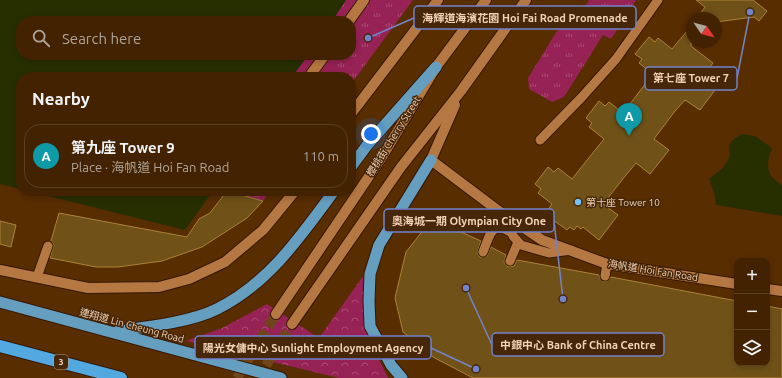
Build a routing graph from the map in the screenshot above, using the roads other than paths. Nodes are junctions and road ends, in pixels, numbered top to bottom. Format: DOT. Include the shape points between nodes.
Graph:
graph roads {
  1 [pos="364,0"];
  2 [pos="438,0"];
  3 [pos="486,0"];
  4 [pos="526,0"];
  5 [pos="658,0"];
  6 [pos="353,16"];
  7 [pos="322,60"];
  8 [pos="436,67"];
  9 [pos="313,72"];
  10 [pos="461,91"];
  11 [pos="356,107"];
  12 [pos="540,140"];
  13 [pos="356,160"];
  14 [pos="431,160"];
  15 [pos="291,196"];
  16 [pos="330,196"];
  17 [pos="356,196"];
  18 [pos="356,196"];
  19 [pos="513,221"];
  20 [pos="512,233"];
  21 [pos="518,242"];
  22 [pos="48,246"];
  23 [pos="571,250"];
  24 [pos="483,252"];
  25 [pos="510,262"];
  26 [pos="607,264"];
  27 [pos="0,270"];
  28 [pos="605,276"];
  29 [pos="37,278"];
  30 [pos="734,284"];
  31 [pos="770,289"];
  32 [pos="782,291"];
  33 [pos="0,302"];
  34 [pos="276,314"];
  35 [pos="292,324"];
  36 [pos="113,332"];
  37 [pos="1,346"];
  38 [pos="122,378"];
  39 [pos="281,378"];
  40 [pos="402,378"];
  1 -- 6 [label="street"];
  2 -- 11 [label="street"];
  3 -- 8 [label="street, 櫻桃街 Cherry Street"];
  4 -- 10 [label="street"];
  5 -- 12 [label="lane" via="616,59"];
  7 -- 9 [label="street"];
  8 -- 13 [label="highway"];
  8 -- 18 [label="street, 櫻桃街 Cherry Street"];
  10 -- 14 [label="street"];
  10 -- 35 [label="street" via="401,167"];
  14 -- 19 [label="street, 海帆道 Hoi Fan Road"];
  14 -- 40 [label="highway" via="379,245 370,274 370,326 391,365"];
  15 -- 29 [label="street" via="263,230 225,262 189,279 159,287 88,288"];
  16 -- 36 [label="highway" via="298,240 247,292 215,310 143,328"];
  17 -- 34 [label="street, 櫻桃街 Cherry Street"];
  19 -- 20 [label="lane"];
  19 -- 23 [label="street, 海帆道 Hoi Fan Road" via="542,240"];
  20 -- 21 [label="lane"];
  20 -- 24 [label="lane" via="497,227 492,231"];
  21 -- 23 [label="lane" via="549,253"];
  21 -- 25 [label="lane"];
  22 -- 29 [label="lane"];
  23 -- 26 [label="street, 海帆道 Hoi Fan Road"];
  26 -- 28 [label="lane"];
  26 -- 30 [label="street, 海帆道 Hoi Fan Road"];
  27 -- 29 [label="street"];
  31 -- 32 [label="street"];
  33 -- 36 [label="highway, 連翔道 Lin Cheung Road"];
  36 -- 39 [label="highway, 連翔道 Lin Cheung Road"];
  37 -- 38 [label="highway, 3"];
}
